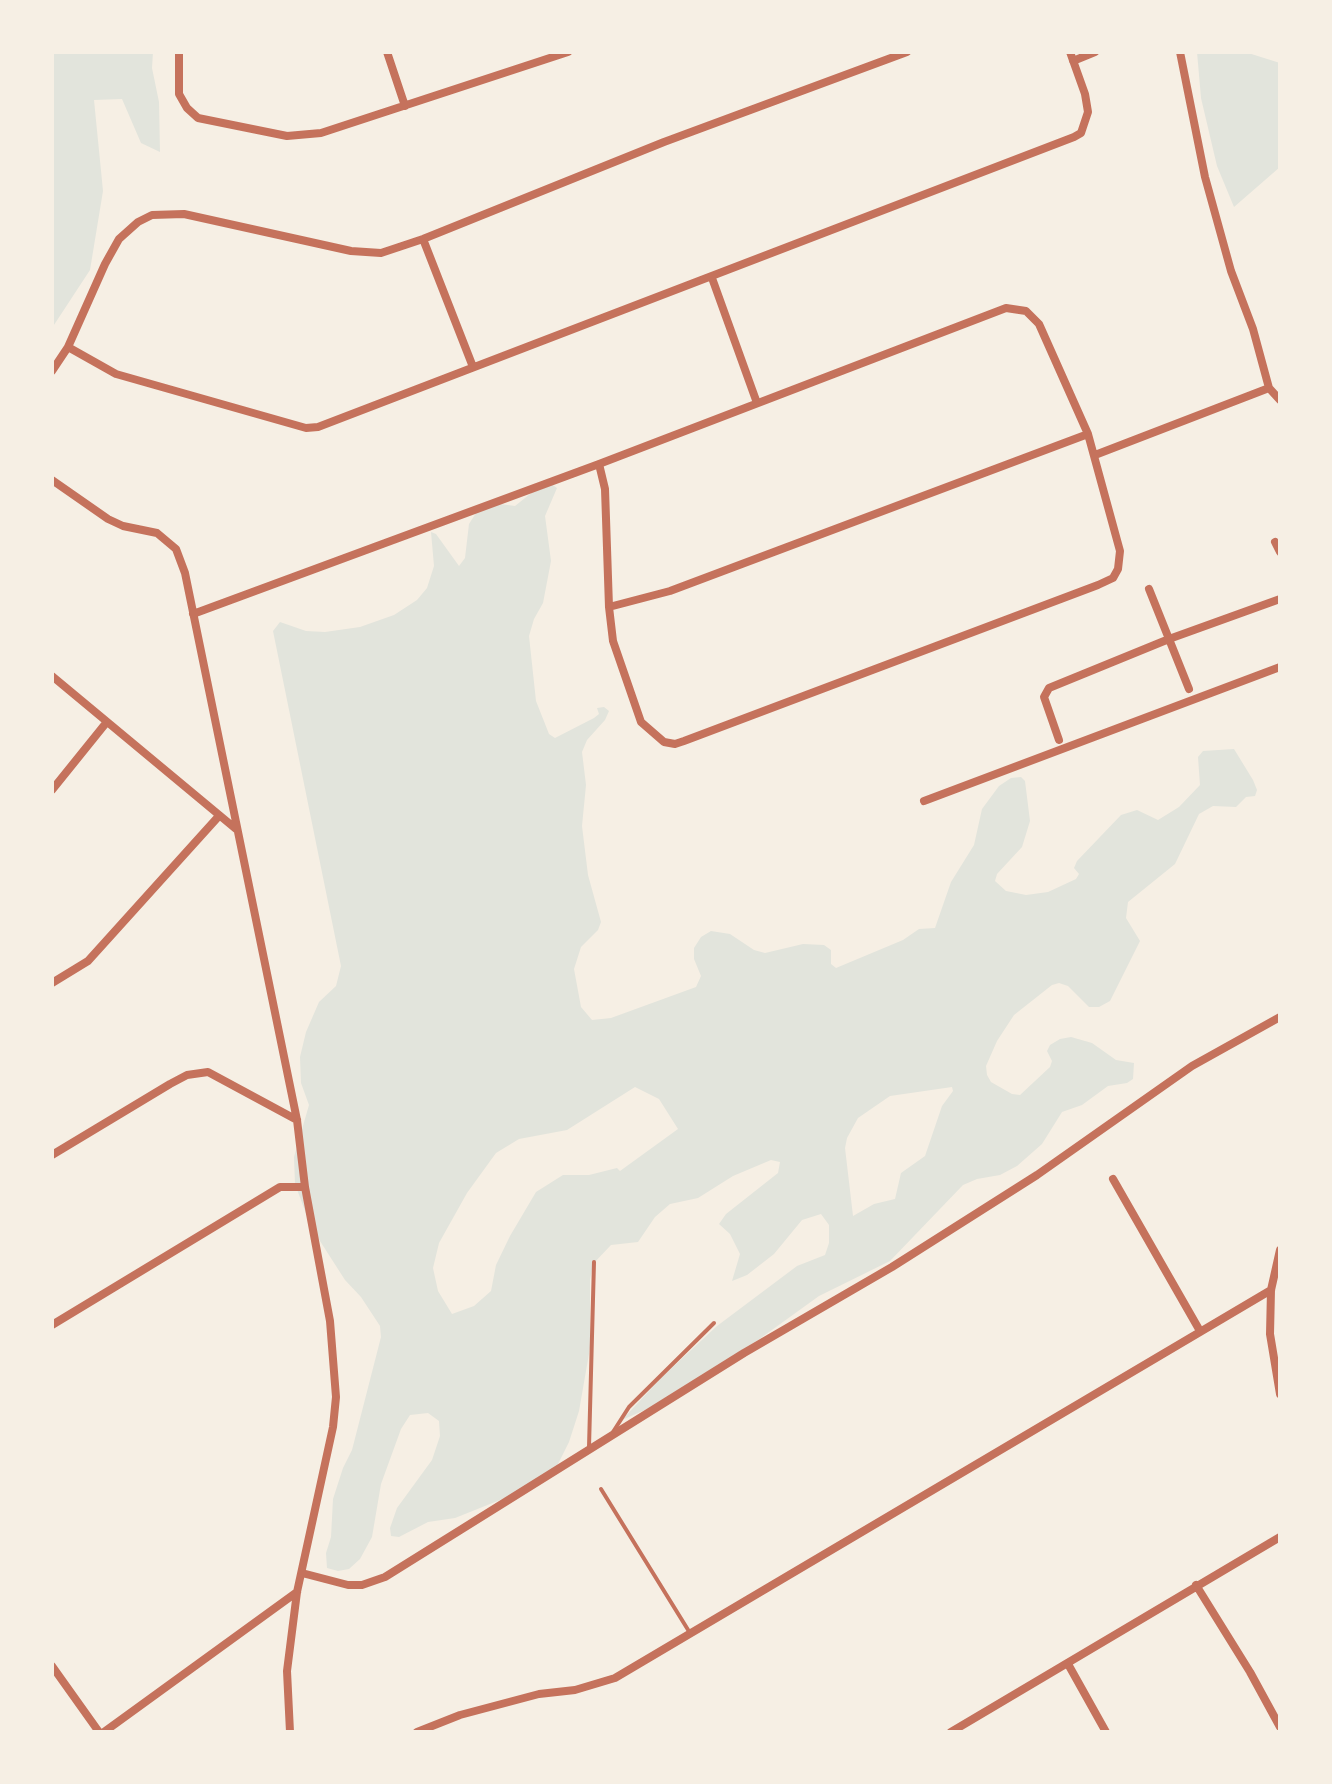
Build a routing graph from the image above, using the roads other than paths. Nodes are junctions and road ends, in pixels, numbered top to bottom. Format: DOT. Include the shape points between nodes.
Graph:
graph roads {
  1 [pos="179,52"];
  2 [pos="387,52"];
  3 [pos="568,52"];
  4 [pos="907,52"];
  5 [pos="1095,52"];
  6 [pos="1180,52"];
  7 [pos="1071,56"];
  8 [pos="405,106"];
  9 [pos="423,239"];
  10 [pos="712,278"];
  11 [pos="68,347"];
  12 [pos="473,367"];
  13 [pos="52,371"];
  14 [pos="1269,388"];
  15 [pos="1280,400"];
  16 [pos="757,403"];
  17 [pos="1088,434"];
  18 [pos="1095,455"];
  19 [pos="599,464"];
  20 [pos="52,480"];
  21 [pos="1275,542"];
  22 [pos="1280,552"];
  23 [pos="1149,589"];
  24 [pos="1280,599"];
  25 [pos="609,607"];
  26 [pos="193,614"];
  27 [pos="1169,639"];
  28 [pos="1280,667"];
  29 [pos="52,676"];
  30 [pos="1189,689"];
  31 [pos="106,723"];
  32 [pos="1059,740"];
  33 [pos="52,790"];
  34 [pos="924,801"];
  35 [pos="218,817"];
  36 [pos="236,829"];
  37 [pos="52,983"];
  38 [pos="1280,1017"];
  39 [pos="297,1120"];
  40 [pos="52,1155"];
  41 [pos="1113,1179"];
  42 [pos="305,1187"];
  43 [pos="1280,1250"];
  44 [pos="594,1262"];
  45 [pos="1271,1290"];
  46 [pos="714,1323"];
  47 [pos="52,1325"];
  48 [pos="1200,1331"];
  49 [pos="1280,1394"];
  50 [pos="609,1437"];
  51 [pos="589,1449"];
  52 [pos="601,1489"];
  53 [pos="1280,1537"];
  54 [pos="302,1573"];
  55 [pos="1196,1585"];
  56 [pos="297,1592"];
  57 [pos="690,1633"];
  58 [pos="1068,1664"];
  59 [pos="55,1669"];
  60 [pos="52,1684"];
  61 [pos="1280,1727"];
  62 [pos="102,1732"];
  63 [pos="290,1732"];
  64 [pos="417,1732"];
  65 [pos="951,1732"];
  66 [pos="1106,1732"];
  1 -- 8 [label="street" via="179,94 198,118 287,136 321,133"];
  2 -- 8 [label="street"];
  3 -- 8 [label="street"];
  4 -- 9 [label="street"];
  5 -- 7 [label="street"];
  6 -- 14 [label="street" via="1205,177"];
  7 -- 10 [label="street" via="1088,112 1081,133"];
  9 -- 11 [label="street" via="381,253 351,251 184,214 152,215 119,239"];
  9 -- 12 [label="street"];
  10 -- 12 [label="street"];
  10 -- 16 [label="street"];
  11 -- 12 [label="street" via="116,374 306,428"];
  11 -- 13 [label="street"];
  14 -- 15 [label="street"];
  14 -- 18 [label="street"];
  16 -- 17 [label="street" via="1016,308 1039,324"];
  16 -- 19 [label="street"];
  17 -- 18 [label="street"];
  17 -- 25 [label="street" via="670,591"];
  18 -- 25 [label="street" via="1120,551 1113,578 675,744 664,742 641,722 613,641"];
  19 -- 25 [label="street" via="605,489"];
  19 -- 26 [label="street"];
  20 -- 26 [label="street" via="108,519 157,533 176,549"];
  21 -- 22 [label="street"];
  23 -- 27 [label="street"];
  24 -- 27 [label="street"];
  26 -- 36 [label="street"];
  27 -- 30 [label="street"];
  27 -- 32 [label="street" via="1049,688 1044,697"];
  28 -- 34 [label="street"];
  29 -- 31 [label="street"];
  31 -- 33 [label="street"];
  31 -- 35 [label="street"];
  35 -- 36 [label="street"];
  35 -- 37 [label="street" via="88,961"];
  36 -- 39 [label="street"];
  38 -- 50 [label="street" via="1192,1066 1037,1175 892,1267"];
  39 -- 40 [label="street" via="208,1072 170,1084"];
  39 -- 42 [label="street"];
  41 -- 48 [label="street"];
  42 -- 47 [label="street" via="280,1187"];
  42 -- 54 [label="street" via="330,1321 336,1397"];
  43 -- 45 [label="street"];
  44 -- 51 [label="lane"];
  45 -- 48 [label="street"];
  45 -- 49 [label="street" via="1270,1334"];
  46 -- 50 [label="lane" via="629,1407"];
  48 -- 57 [label="street"];
  50 -- 51 [label="street"];
  51 -- 54 [label="street" via="385,1577 348,1585"];
  52 -- 57 [label="lane"];
  53 -- 55 [label="street"];
  54 -- 56 [label="street"];
  55 -- 58 [label="street"];
  55 -- 61 [label="street"];
  56 -- 62 [label="street"];
  56 -- 63 [label="street" via="287,1671"];
  57 -- 64 [label="street" via="615,1678 460,1715"];
  58 -- 65 [label="street"];
  58 -- 66 [label="street"];
  59 -- 60 [label="street"];
  59 -- 62 [label="street"];
}
